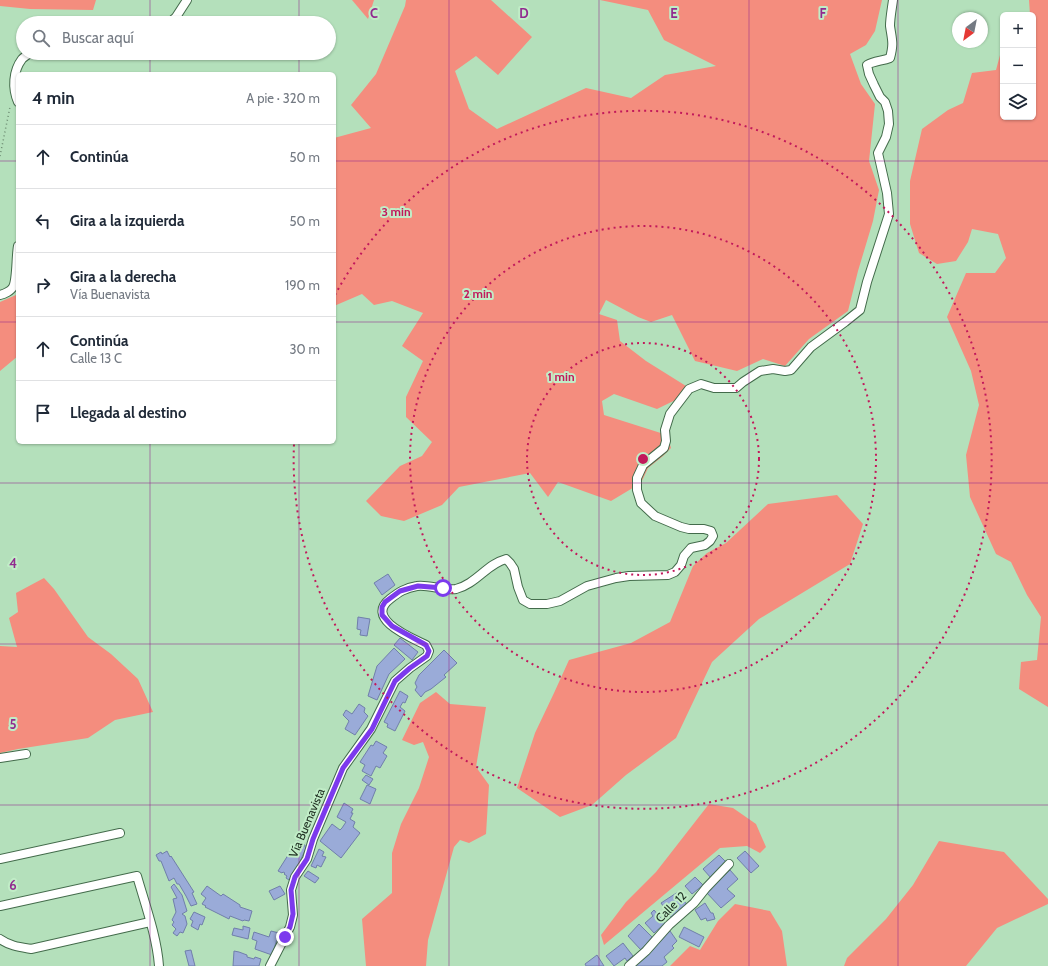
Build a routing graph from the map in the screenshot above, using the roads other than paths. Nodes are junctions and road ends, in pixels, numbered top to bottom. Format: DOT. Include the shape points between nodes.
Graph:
graph roads {
  1 [pos="187,0"];
  2 [pos="893,0"];
  3 [pos="177,16"];
  4 [pos="22,60"];
  5 [pos="16,72"];
  6 [pos="16,72"];
  7 [pos="14,103"];
  8 [pos="16,262"];
  9 [pos="16,278"];
  10 [pos="16,278"];
  11 [pos="0,295"];
  12 [pos="26,754"];
  13 [pos="0,758"];
  14 [pos="120,833"];
  15 [pos="0,859"];
  16 [pos="729,864"];
  17 [pos="0,906"];
  18 [pos="150,922"];
  19 [pos="0,939"];
  20 [pos="159,966"];
  21 [pos="270,966"];
  22 [pos="629,966"];
  1 -- 3 [label="street"];
  2 -- 21 [label="street, Vía Buenavista" via="890,25 893,47 890,58 867,65 888,111 886,137 878,153 889,214 860,310 811,347 791,370 760,371 736,388 714,388 701,384 689,389 670,414 665,430 664,448 643,466 637,478 641,503 655,516 681,527 711,531 713,536 705,545 691,548 674,572 668,575 616,578 587,586 560,601 530,604 523,600 514,569 506,559 499,561 476,579 455,589 418,586 400,591 385,602 382,615 392,626 426,645 429,651 427,656 395,681 372,729 343,768 307,859 295,877 291,890 293,914 290,927"];
  4 -- 5 [label="street"];
  6 -- 7 [label="street"];
  8 -- 9 [label="street"];
  10 -- 11 [label="street" via="13,287"];
  12 -- 13 [label="street"];
  14 -- 15 [label="street"];
  16 -- 22 [label="street, Calle 12"];
  17 -- 18 [label="street" via="136,876"];
  18 -- 19 [label="street" via="31,949 9,945"];
  18 -- 20 [label="street"];
}
